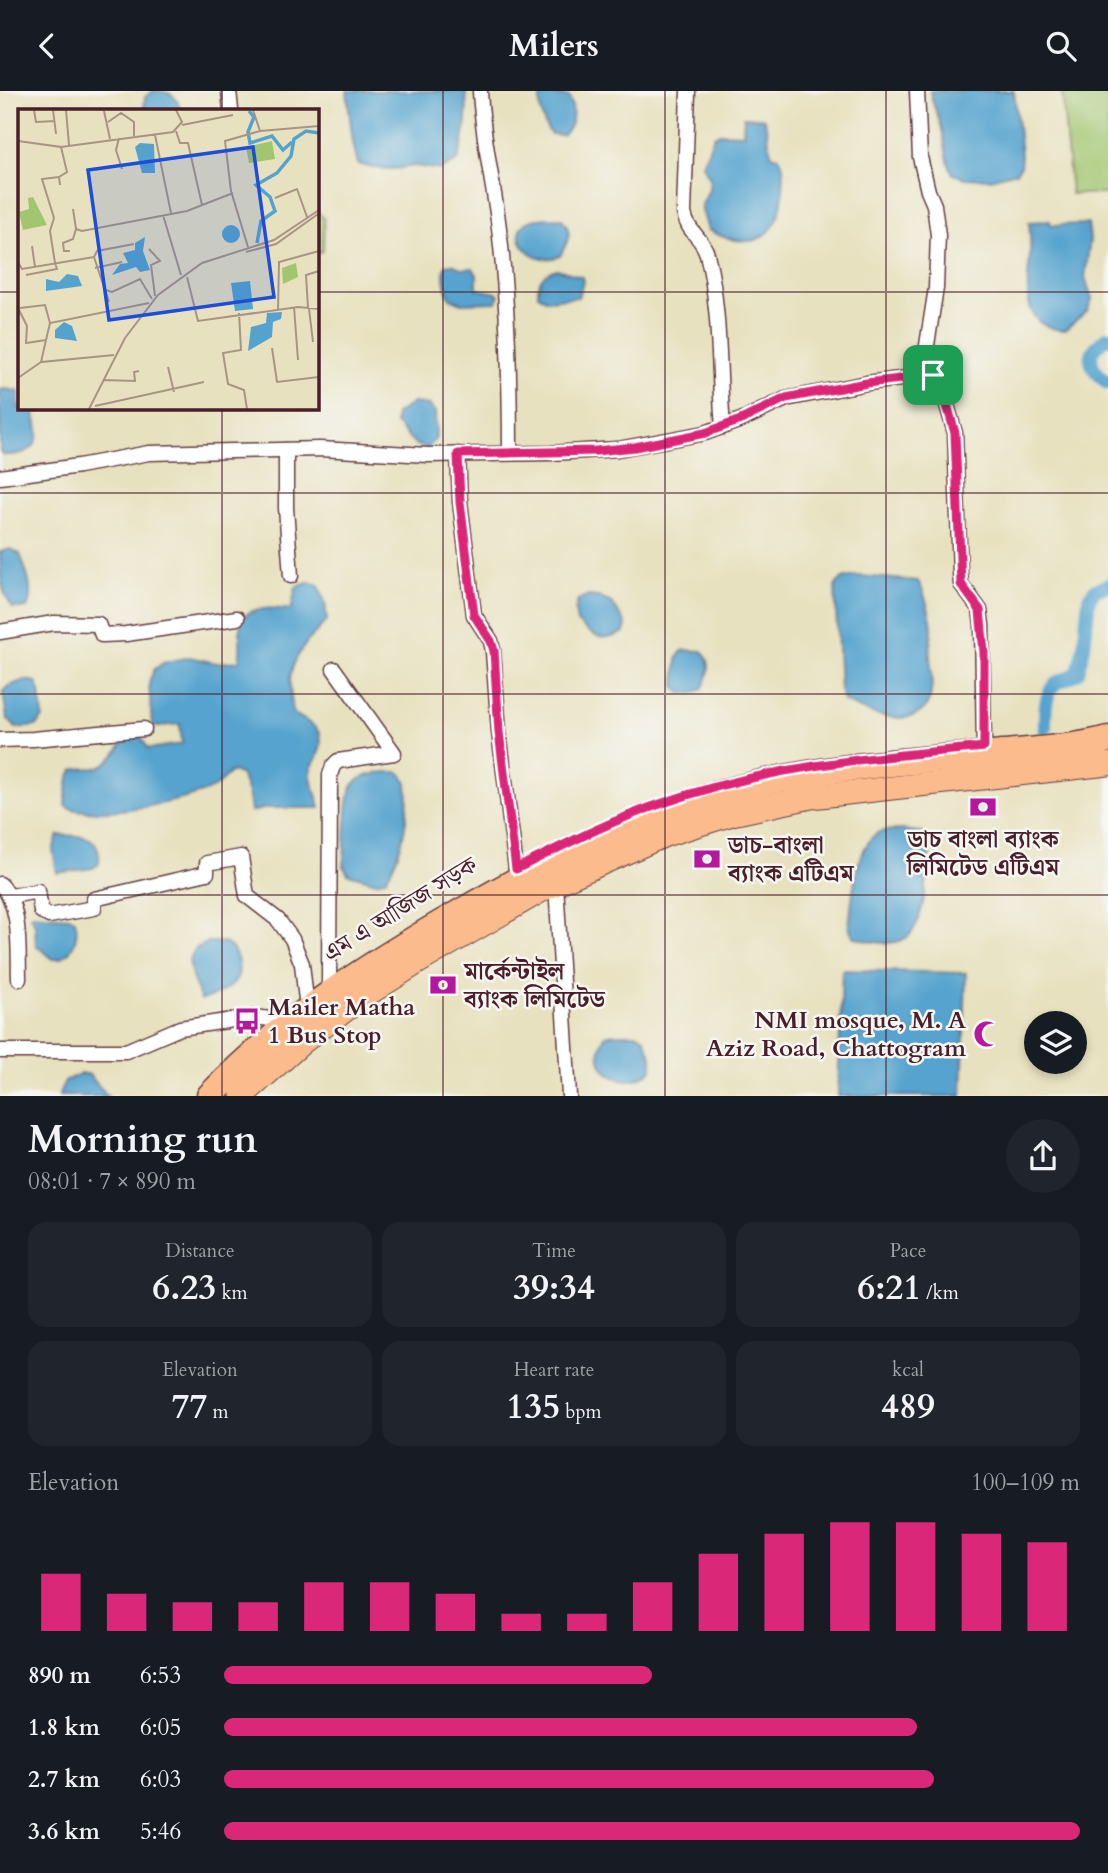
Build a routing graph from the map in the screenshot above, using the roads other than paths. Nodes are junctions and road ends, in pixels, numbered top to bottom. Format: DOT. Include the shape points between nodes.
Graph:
graph roads {
  1 [pos="229,91"];
  2 [pos="480,91"];
  3 [pos="688,91"];
  4 [pos="917,91"];
  5 [pos="231,109"];
  6 [pos="933,375"];
  7 [pos="723,427"];
  8 [pos="286,450"];
  9 [pos="510,453"];
  10 [pos="458,454"];
  11 [pos="0,477"];
  12 [pos="291,576"];
  13 [pos="237,618"];
  14 [pos="0,632"];
  15 [pos="334,669"];
  16 [pos="144,729"];
  17 [pos="1108,729"];
  18 [pos="1108,739"];
  19 [pos="0,740"];
  20 [pos="984,747"];
  21 [pos="1108,756"];
  22 [pos="1108,764"];
  23 [pos="516,869"];
  24 [pos="0,884"];
  25 [pos="556,884"];
  26 [pos="10,896"];
  27 [pos="19,979"];
  28 [pos="329,984"];
  29 [pos="306,1000"];
  30 [pos="279,1020"];
  31 [pos="0,1051"];
  32 [pos="198,1096"];
  33 [pos="210,1096"];
  34 [pos="230,1096"];
  35 [pos="242,1096"];
  36 [pos="569,1096"];
  1 -- 5 [label="street"];
  2 -- 9 [label="street" via="508,318"];
  3 -- 7 [label="street" via="684,213 687,226 704,245 713,287"];
  4 -- 6 [label="street" via="920,157 934,205 937,236 936,288 927,345"];
  6 -- 7 [label="street" via="786,398"];
  6 -- 20 [label="street" via="955,433 961,584 980,610"];
  7 -- 9 [label="street" via="618,449"];
  8 -- 10 [label="street"];
  8 -- 11 [label="street" via="149,453"];
  8 -- 12 [label="street"];
  9 -- 10 [label="street"];
  10 -- 23 [label="street" via="474,615 494,651"];
  13 -- 14 [label="street" via="126,634 102,635 98,624 54,623"];
  15 -- 28 [label="street" via="394,753 338,761 330,775"];
  16 -- 19 [label="street"];
  17 -- 20 [label="main road, এম এ আজিজ সড়ক" via="1093,736"];
  18 -- 33 [label="highway" via="807,774 666,810 533,870 359,973 289,1023"];
  20 -- 23 [label="main road, এম এ আজিজ সড়ক" via="806,766 733,782 662,803"];
  21 -- 34 [label="highway" via="810,790 739,804 671,825 539,884 417,954 297,1033"];
  22 -- 25 [label="main road" via="768,805 665,835"];
  23 -- 28 [label="main road, এম এ আজিজ সড়ক"];
  24 -- 26 [label="street"];
  25 -- 35 [label="main road" via="360,999"];
  25 -- 36 [label="street"];
  26 -- 27 [label="street"];
  26 -- 29 [label="street" via="38,891 41,911 49,916 94,908 94,899 207,873 207,863 241,857 247,896 285,926 298,951"];
  28 -- 29 [label="main road, এম এ আজিজ সড়ক"];
  29 -- 30 [label="main road, এম এ আজিজ সড়ক"];
  30 -- 31 [label="street" via="253,1017 180,1028 126,1051"];
  30 -- 32 [label="main road, এম এ আজিজ সড়ক"];
}
